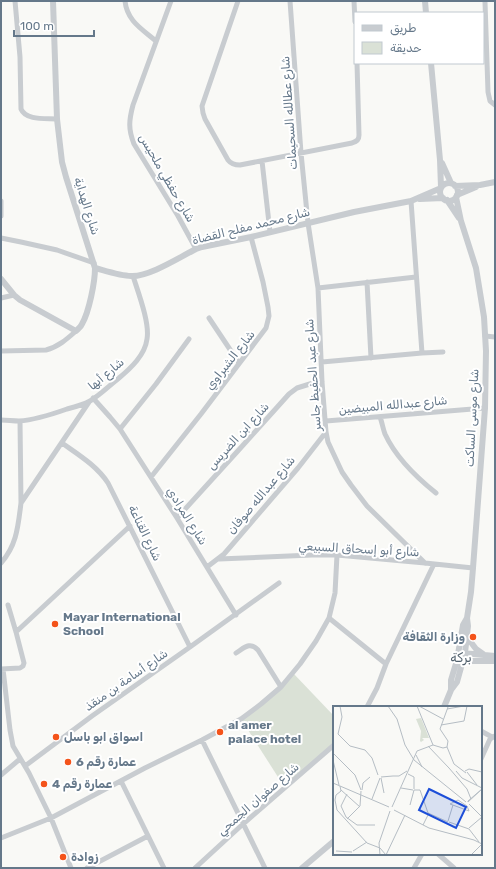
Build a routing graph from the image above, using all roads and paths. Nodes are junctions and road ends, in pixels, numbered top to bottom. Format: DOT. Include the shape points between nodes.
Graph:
graph roads {
  1 [pos="15,1"];
  2 [pos="53,1"];
  3 [pos="125,1"];
  4 [pos="171,1"];
  5 [pos="238,1"];
  6 [pos="290,1"];
  7 [pos="354,1"];
  8 [pos="424,1"];
  9 [pos="485,2"];
  10 [pos="355,12"];
  11 [pos="426,12"];
  12 [pos="156,41"];
  13 [pos="357,64"];
  14 [pos="431,64"];
  15 [pos="495,105"];
  16 [pos="57,119"];
  17 [pos="301,153"];
  18 [pos="440,160"];
  19 [pos="262,161"];
  20 [pos="495,182"];
  21 [pos="453,184"];
  22 [pos="480,185"];
  23 [pos="441,188"];
  24 [pos="456,196"];
  25 [pos="445,199"];
  26 [pos="414,200"];
  27 [pos="1,201"];
  28 [pos="1,216"];
  29 [pos="461,221"];
  30 [pos="308,223"];
  31 [pos="270,232"];
  32 [pos="251,237"];
  33 [pos="1,238"];
  34 [pos="196,249"];
  35 [pos="94,265"];
  36 [pos="133,276"];
  37 [pos="416,277"];
  38 [pos="1,279"];
  39 [pos="367,282"];
  40 [pos="318,288"];
  41 [pos="14,295"];
  42 [pos="1,298"];
  43 [pos="210,318"];
  44 [pos="76,331"];
  45 [pos="485,336"];
  46 [pos="495,337"];
  47 [pos="189,339"];
  48 [pos="1,350"];
  49 [pos="443,352"];
  50 [pos="422,353"];
  51 [pos="371,358"];
  52 [pos="322,362"];
  53 [pos="240,363"];
  54 [pos="322,382"];
  55 [pos="91,400"];
  56 [pos="485,408"];
  57 [pos="380,417"];
  58 [pos="1,420"];
  59 [pos="20,421"];
  60 [pos="326,421"];
  61 [pos="120,430"];
  62 [pos="326,432"];
  63 [pos="62,443"];
  64 [pos="151,476"];
  65 [pos="436,493"];
  66 [pos="21,503"];
  67 [pos="177,518"];
  68 [pos="130,526"];
  69 [pos="337,555"];
  70 [pos="219,558"];
  71 [pos="1,563"];
  72 [pos="426,563"];
  73 [pos="434,564"];
  74 [pos="207,567"];
  75 [pos="473,568"];
  76 [pos="279,583"];
  77 [pos="8,605"];
  78 [pos="236,615"];
  79 [pos="329,618"];
  80 [pos="467,618"];
  81 [pos="16,632"];
  82 [pos="467,637"];
  83 [pos="190,647"];
  84 [pos="462,652"];
  85 [pos="236,653"];
  86 [pos="485,655"];
  87 [pos="495,656"];
  88 [pos="460,661"];
  89 [pos="495,661"];
  90 [pos="386,664"];
  91 [pos="2,669"];
  92 [pos="281,687"];
  93 [pos="368,706"];
  94 [pos="444,706"];
  95 [pos="482,731"];
  96 [pos="494,736"];
  97 [pos="202,740"];
  98 [pos="333,746"];
  99 [pos="482,757"];
  100 [pos="20,759"];
  101 [pos="25,766"];
  102 [pos="1,775"];
  103 [pos="121,781"];
  104 [pos="51,818"];
  105 [pos="243,824"];
  106 [pos="148,836"];
  107 [pos="1,838"];
  108 [pos="333,842"];
  109 [pos="421,855"];
  110 [pos="439,855"];
  111 [pos="72,868"];
  112 [pos="87,868"];
  113 [pos="164,868"];
  114 [pos="195,868"];
  115 [pos="266,868"];
  116 [pos="302,868"];
  117 [pos="414,868"];
  118 [pos="454,868"];
  1 -- 16 [label="street" via="21,109 27,116"];
  2 -- 16 [label="street, شارع الهداية"];
  3 -- 12 [label="street" via="130,17"];
  4 -- 12 [label="street, شارع حفظي ملحيس"];
  5 -- 19 [label="street" via="202,106 203,113 231,163 240,165"];
  6 -- 17 [label="street, شارع عطالله السحيمات"];
  7 -- 10 [label="street"];
  8 -- 11 [label="street"];
  9 -- 15 [label="street" via="488,92 490,101"];
  12 -- 34 [label="street, شارع حفظي ملحيس" via="133,105 130,130 134,144"];
  13 -- 17 [label="street" via="359,139 352,143"];
  14 -- 18 [label="street"];
  16 -- 35 [label="street, شارع الهداية" via="63,169"];
  17 -- 19 [label="street"];
  17 -- 30 [label="street, شارع عطالله السحيمات"];
  18 -- 21 [label="street"];
  18 -- 23 [label="street"];
  19 -- 31 [label="street"];
  20 -- 22 [label="street"];
  21 -- 22 [label="street"];
  21 -- 23 [label="street" via="446,183"];
  21 -- 24 [label="street" via="457,190"];
  22 -- 24 [label="street"];
  23 -- 25 [label="street" via="440,193"];
  23 -- 26 [label="street, شارع محمد مفلح القضاة"];
  24 -- 25 [label="street" via="452,200"];
  24 -- 29 [label="street, شارع موسى الساكت"];
  25 -- 26 [label="street, شارع محمد مفلح القضاة"];
  25 -- 29 [label="street, شارع موسى الساكت"];
  26 -- 30 [label="street, شارع محمد مفلح القضاة"];
  26 -- 37 [label="street"];
  27 -- 28 [label="street"];
  29 -- 45 [label="street, شارع موسى الساكت" via="478,274"];
  30 -- 31 [label="street, شارع محمد مفلح القضاة"];
  30 -- 40 [label="street, شارع عبد الحفيظ جاسر"];
  31 -- 32 [label="street, شارع محمد مفلح القضاة"];
  32 -- 34 [label="street, شارع محمد مفلح القضاة"];
  32 -- 53 [label="street, شارع الشبراوي" via="269,316 266,328"];
  33 -- 35 [label="street" via="57,250"];
  34 -- 36 [label="street, شارع محمد مفلح القضاة" via="150,272"];
  35 -- 36 [label="street, شارع محمد مفلح القضاة"];
  35 -- 44 [label="street, شارع الهداية" via="95,278 88,310"];
  36 -- 55 [label="street, شارع أبها" via="142,305 148,339 139,358 125,373"];
  37 -- 39 [label="street"];
  37 -- 50 [label="street"];
  38 -- 41 [label="street"];
  39 -- 40 [label="street"];
  39 -- 51 [label="street"];
  40 -- 52 [label="street, شارع عبد الحفيظ جاسر"];
  41 -- 42 [label="street"];
  41 -- 44 [label="street"];
  43 -- 53 [label="street"];
  44 -- 48 [label="street, شارع الهداية" via="53,349"];
  45 -- 46 [label="street"];
  45 -- 56 [label="street, شارع موسى الساكت"];
  47 -- 61 [label="street"];
  49 -- 50 [label="street"];
  50 -- 51 [label="street"];
  51 -- 52 [label="street"];
  52 -- 54 [label="street, شارع عبد الحفيظ جاسر"];
  53 -- 64 [label="street, شارع الشبراوي"];
  54 -- 60 [label="street, شارع عبد الحفيظ جاسر"];
  54 -- 67 [label="street, شارع ابن الضريس" via="296,388 289,394"];
  55 -- 59 [label="street, شارع أبها" via="49,415"];
  55 -- 61 [label="street, شارع المرادي" via="110,416"];
  55 -- 63 [label="street"];
  56 -- 57 [label="street, شارع عبدالله المبيضين"];
  56 -- 75 [label="street, شارع موسى الساكت"];
  57 -- 60 [label="street, شارع عبدالله المبيضين"];
  57 -- 65 [label="street" via="389,442 398,455 419,480"];
  58 -- 59 [label="street, شارع أبها"];
  59 -- 66 [label="street"];
  60 -- 62 [label="street, شارع عبد الحفيظ جاسر"];
  61 -- 64 [label="street, شارع المرادي"];
  62 -- 70 [label="street, شارع عبدالله صوفان"];
  62 -- 72 [label="street, شارع عبد الحفيظ جاسر" via="342,472 367,506"];
  63 -- 66 [label="street"];
  63 -- 68 [label="street, شارع القناعة" via="104,476"];
  64 -- 67 [label="street, شارع المرادي"];
  66 -- 71 [label="street" via="14,544"];
  67 -- 74 [label="street, شارع المرادي"];
  68 -- 81 [label="street"];
  68 -- 83 [label="street, شارع القناعة"];
  69 -- 70 [label="street, شارع أبو إسحاق السبيعي"];
  69 -- 72 [label="street, شارع أبو إسحاق السبيعي"];
  69 -- 79 [label="street" via="335,594"];
  70 -- 74 [label="street, شارع عبدالله صوفان"];
  72 -- 73 [label="street, شارع أبو إسحاق السبيعي"];
  73 -- 75 [label="street, شارع أبو إسحاق السبيعي"];
  73 -- 90 [label="street"];
  74 -- 78 [label="street, شارع المرادي"];
  75 -- 80 [label="street, شارع موسى الساكت"];
  76 -- 78 [label="street, شارع أسامة بن منقذ"];
  77 -- 81 [label="street"];
  78 -- 83 [label="street, شارع أسامة بن منقذ"];
  79 -- 90 [label="street"];
  79 -- 92 [label="street" via="300,664"];
  80 -- 82 [label="street, شارع موسى الساكت"];
  80 -- 84 [label="street, شارع موسى الساكت" via="464,624"];
  81 -- 91 [label="street" via="23,666"];
  82 -- 84 [label="street, شارع موسى الساكت"];
  82 -- 86 [label="street" via="478,651"];
  83 -- 101 [label="street, شارع أسامة بن منقذ"];
  84 -- 86 [label="street"];
  84 -- 88 [label="street, شارع موسى الساكت"];
  85 -- 92 [label="street" via="247,646 255,647"];
  86 -- 87 [label="street"];
  88 -- 89 [label="street"];
  88 -- 94 [label="street, شارع موسى الساكت" via="451,680 451,690"];
  90 -- 93 [label="street"];
  91 -- 100 [label="street" via="11,737"];
  92 -- 97 [label="street" via="245,716"];
  95 -- 96 [label="street"];
  96 -- 99 [label="street"];
  97 -- 103 [label="street"];
  97 -- 105 [label="street"];
  98 -- 105 [label="street, شارع صفوان الجمحي"];
  100 -- 101 [label="street"];
  100 -- 102 [label="street"];
  101 -- 104 [label="street"];
  103 -- 104 [label="street"];
  103 -- 106 [label="street"];
  104 -- 107 [label="street"];
  104 -- 111 [label="street"];
  105 -- 114 [label="street, شارع صفوان الجمحي"];
  105 -- 115 [label="street"];
  106 -- 112 [label="street"];
  106 -- 113 [label="street"];
  108 -- 116 [label="street"];
  109 -- 117 [label="street"];
  110 -- 118 [label="street"];
}
